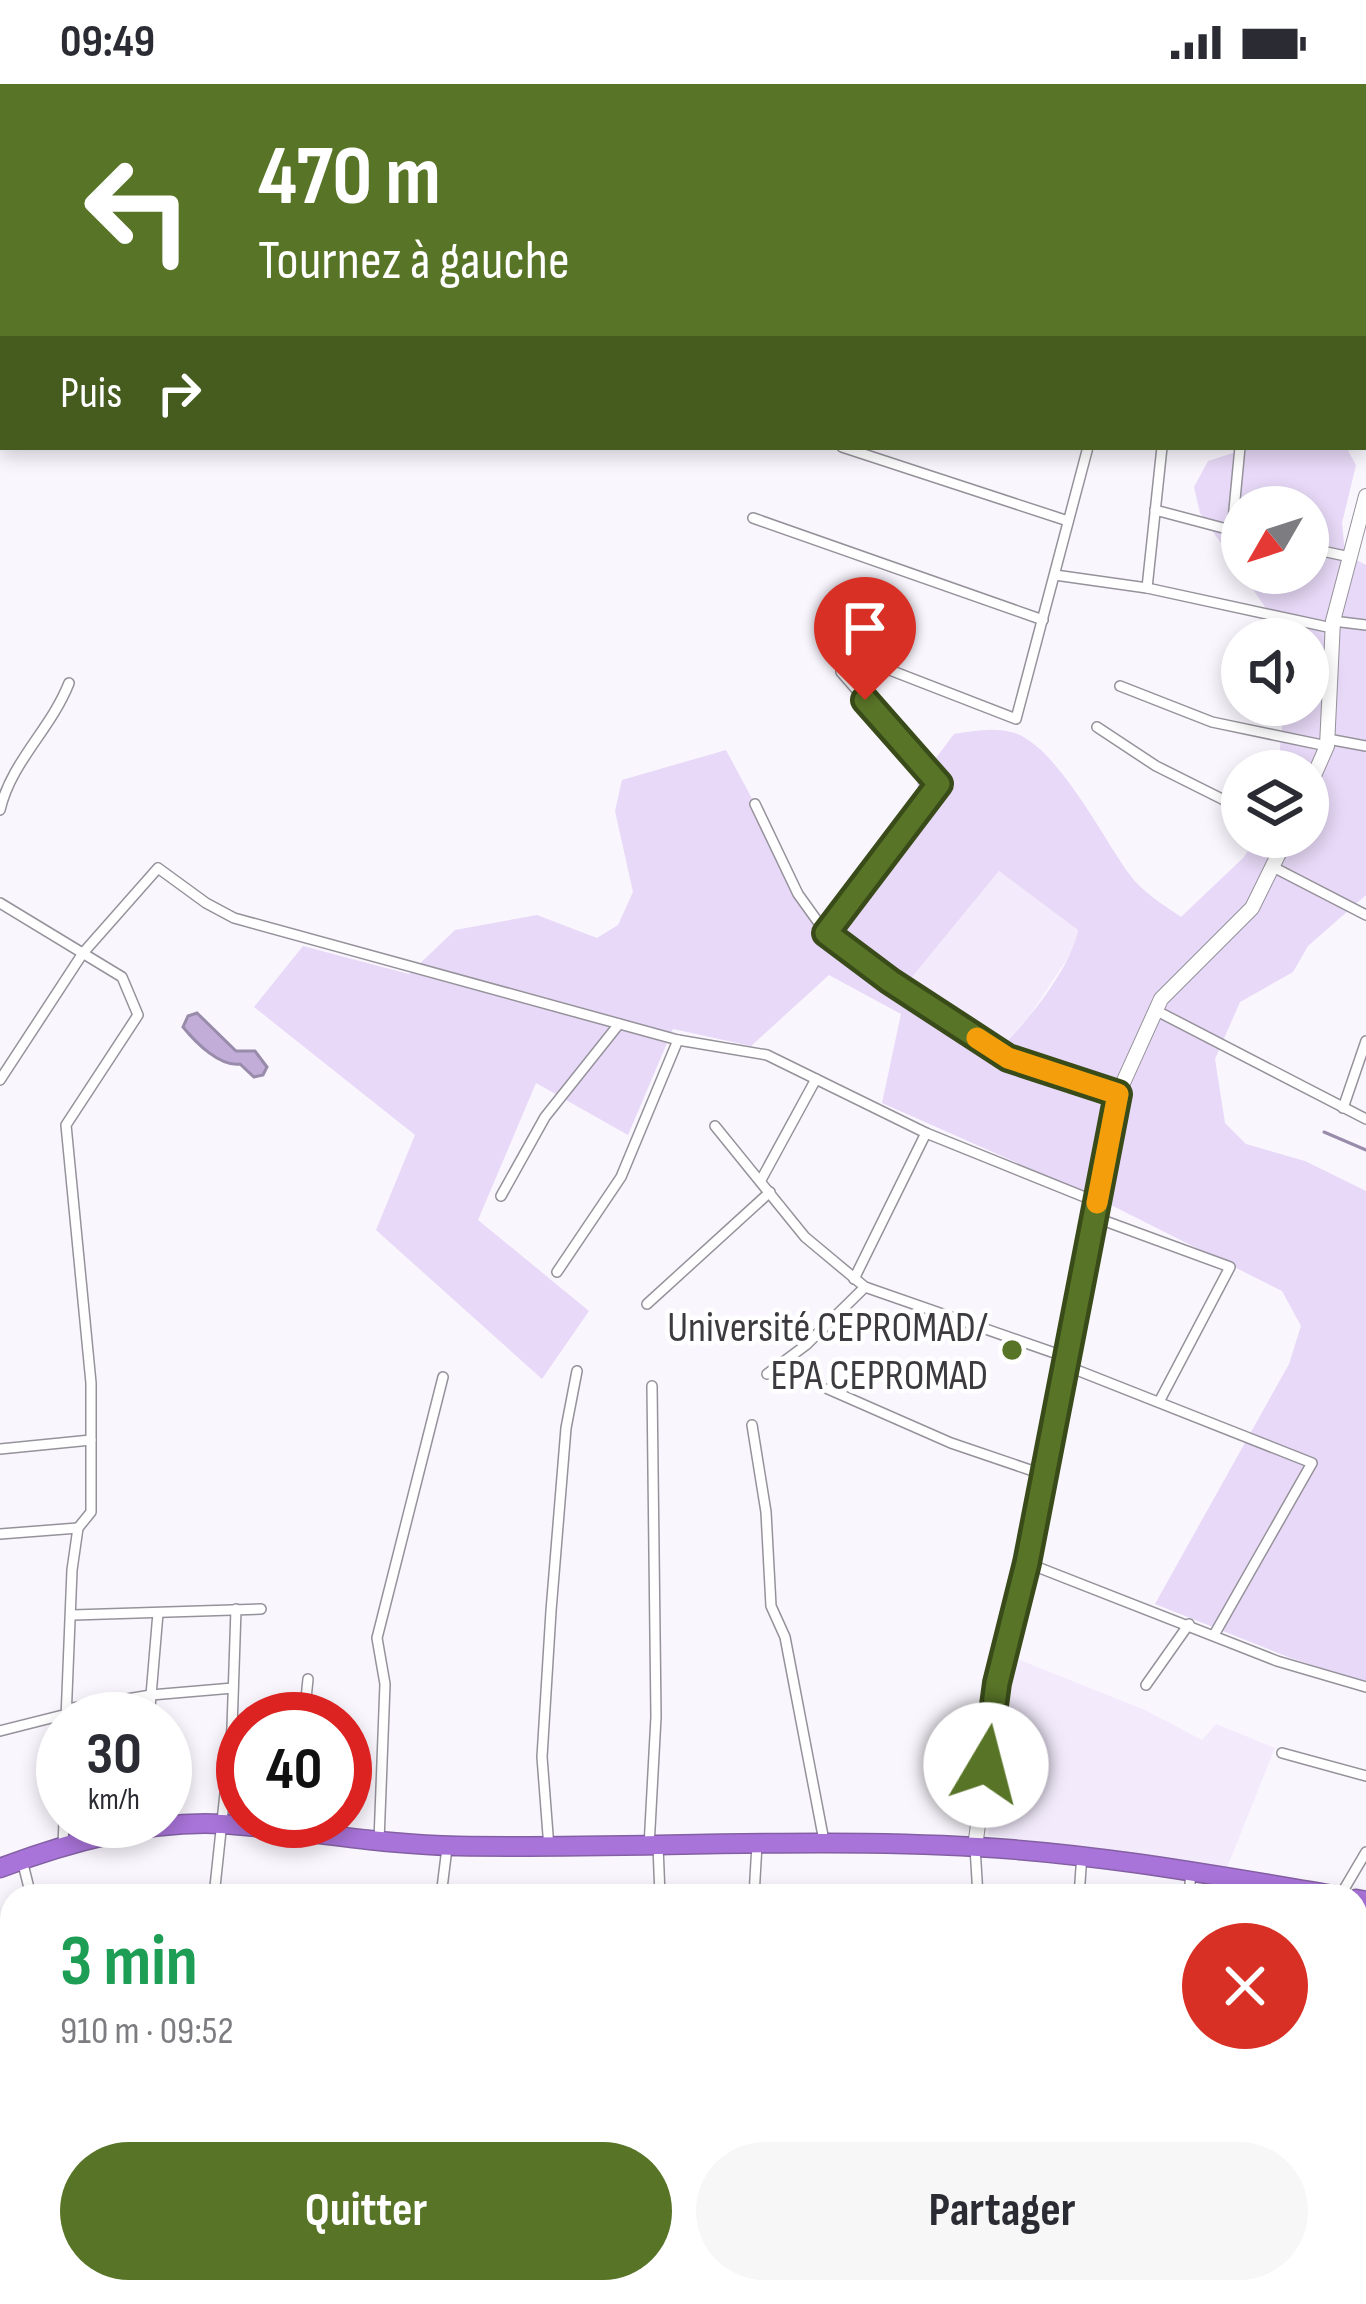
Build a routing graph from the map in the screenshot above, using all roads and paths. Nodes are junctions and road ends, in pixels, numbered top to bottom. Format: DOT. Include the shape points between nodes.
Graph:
graph roads {
  1 [pos="851,450"];
  2 [pos="1087,450"];
  3 [pos="1162,450"];
  4 [pos="1240,450"];
  5 [pos="1239,486"];
  6 [pos="1366,496"];
  7 [pos="1155,510"];
  8 [pos="753,518"];
  9 [pos="1068,521"];
  10 [pos="1221,528"];
  11 [pos="1329,552"];
  12 [pos="1350,557"];
  13 [pos="1055,575"];
  14 [pos="1147,588"];
  15 [pos="1042,620"];
  16 [pos="1332,624"];
  17 [pos="1366,625"];
  18 [pos="864,659"];
  19 [pos="841,672"];
  20 [pos="69,682"];
  21 [pos="1120,686"];
  22 [pos="1096,727"];
  23 [pos="1328,742"];
  24 [pos="1366,746"];
  25 [pos="1325,750"];
  26 [pos="1221,798"];
  27 [pos="755,804"];
  28 [pos="0,810"];
  29 [pos="1277,858"];
  30 [pos="1273,867"];
  31 [pos="0,903"];
  32 [pos="1366,915"];
  33 [pos="826,933"];
  34 [pos="83,953"];
  35 [pos="1155,1010"];
  36 [pos="619,1024"];
  37 [pos="678,1040"];
  38 [pos="1366,1041"];
  39 [pos="816,1079"];
  40 [pos="0,1080"];
  41 [pos="1118,1094"];
  42 [pos="1343,1108"];
  43 [pos="1366,1119"];
  44 [pos="715,1126"];
  45 [pos="926,1133"];
  46 [pos="760,1180"];
  47 [pos="770,1192"];
  48 [pos="501,1196"];
  49 [pos="1095,1210"];
  50 [pos="557,1272"];
  51 [pos="860,1283"];
  52 [pos="646,1304"];
  53 [pos="1065,1361"];
  54 [pos="577,1371"];
  55 [pos="767,1374"];
  56 [pos="443,1377"];
  57 [pos="652,1386"];
  58 [pos="828,1389"];
  59 [pos="1159,1402"];
  60 [pos="752,1425"];
  61 [pos="91,1440"];
  62 [pos="0,1449"];
  63 [pos="1042,1474"];
  64 [pos="78,1528"];
  65 [pos="0,1534"];
  66 [pos="1027,1563"];
  67 [pos="236,1609"];
  68 [pos="261,1609"];
  69 [pos="158,1613"];
  70 [pos="73,1616"];
  71 [pos="1189,1624"];
  72 [pos="1214,1635"];
  73 [pos="308,1679"];
  74 [pos="1146,1685"];
  75 [pos="1366,1687"];
  76 [pos="233,1688"];
  77 [pos="68,1692"];
  78 [pos="151,1692"];
  79 [pos="186,1692"];
  80 [pos="233,1692"];
  81 [pos="307,1692"];
  82 [pos="36,1722"];
  83 [pos="0,1731"];
  84 [pos="1282,1753"];
  85 [pos="1366,1776"];
  86 [pos="372,1840"];
  87 [pos="380,1841"];
  88 [pos="824,1841"];
  89 [pos="757,1844"];
  90 [pos="447,1846"];
  91 [pos="653,1846"];
  92 [pos="975,1847"];
  93 [pos="63,1848"];
  94 [pos="217,1848"];
  95 [pos="549,1848"];
  96 [pos="1366,1852"];
  97 [pos="1082,1855"];
  98 [pos="22,1859"];
  99 [pos="0,1868"];
  100 [pos="1191,1870"];
  101 [pos="28,1884"];
  102 [pos="215,1884"];
  103 [pos="442,1884"];
  104 [pos="659,1884"];
  105 [pos="755,1884"];
  106 [pos="977,1884"];
  107 [pos="1080,1884"];
  108 [pos="1190,1884"];
  109 [pos="1271,1884"];
  110 [pos="1346,1884"];
  1 -- 9 [label="street"];
  2 -- 9 [label="street"];
  3 -- 7 [label="street"];
  4 -- 5 [label="street"];
  6 -- 12 [label="street"];
  7 -- 10 [label="street"];
  7 -- 14 [label="street"];
  8 -- 15 [label="street"];
  9 -- 13 [label="street"];
  11 -- 12 [label="street"];
  12 -- 16 [label="street"];
  13 -- 14 [label="street"];
  13 -- 15 [label="street"];
  14 -- 16 [label="street"];
  15 -- 18 [label="street" via="1016,719"];
  16 -- 17 [label="street"];
  16 -- 23 [label="street"];
  19 -- 33 [label="street" via="939,784"];
  20 -- 28 [label="street" via="57,713 6,784"];
  21 -- 23 [label="street" via="1212,722"];
  22 -- 26 [label="street"];
  23 -- 24 [label="street"];
  23 -- 25 [label="street"];
  27 -- 33 [label="street"];
  29 -- 30 [label="street"];
  30 -- 32 [label="street"];
  30 -- 35 [label="street" via="1252,908"];
  31 -- 34 [label="street"];
  33 -- 41 [label="street" via="1008,1058"];
  34 -- 36 [label="street" via="158,868 234,918"];
  34 -- 40 [label="street"];
  34 -- 61 [label="street" via="122,977 138,1015 66,1125"];
  35 -- 41 [label="street"];
  35 -- 42 [label="street"];
  36 -- 37 [label="street"];
  36 -- 48 [label="street" via="545,1117"];
  37 -- 39 [label="street" via="766,1055"];
  37 -- 50 [label="street" via="621,1177"];
  38 -- 42 [label="street"];
  39 -- 45 [label="street"];
  39 -- 46 [label="street"];
  41 -- 49 [label="street"];
  42 -- 43 [label="street"];
  44 -- 46 [label="street"];
  45 -- 49 [label="street"];
  45 -- 51 [label="street"];
  46 -- 47 [label="street"];
  47 -- 51 [label="street" via="805,1238"];
  47 -- 52 [label="street"];
  49 -- 53 [label="street"];
  49 -- 59 [label="street" via="1230,1267"];
  51 -- 53 [label="street"];
  51 -- 55 [label="street" via="806,1346"];
  53 -- 59 [label="street"];
  53 -- 63 [label="street"];
  54 -- 95 [label="street" via="548,1653 542,1757"];
  56 -- 87 [label="street" via="377,1638 385,1684"];
  57 -- 91 [label="street"];
  58 -- 63 [label="street"];
  59 -- 72 [label="street" via="1312,1463"];
  60 -- 88 [label="street" via="771,1606 785,1637"];
  61 -- 62 [label="street"];
  61 -- 64 [label="street" via="91,1512"];
  63 -- 66 [label="street"];
  64 -- 65 [label="street"];
  64 -- 70 [label="street"];
  66 -- 71 [label="street"];
  66 -- 92 [label="street" via="997,1683"];
  67 -- 68 [label="street"];
  67 -- 69 [label="street"];
  67 -- 76 [label="street"];
  69 -- 70 [label="street"];
  69 -- 78 [label="street"];
  70 -- 77 [label="street"];
  71 -- 72 [label="street"];
  71 -- 74 [label="street"];
  72 -- 75 [label="street"];
  73 -- 81 [label="street"];
  76 -- 79 [label="street"];
  76 -- 80 [label="street"];
  82 -- 83 [label="street"];
  84 -- 85 [label="street"];
  86 -- 87 [label="highway"];
  87 -- 90 [label="highway"];
  88 -- 89 [label="highway"];
  88 -- 92 [label="highway"];
  89 -- 91 [label="highway"];
  89 -- 105 [label="street"];
  90 -- 95 [label="highway"];
  90 -- 103 [label="street"];
  91 -- 95 [label="highway"];
  91 -- 104 [label="street"];
  92 -- 97 [label="highway"];
  92 -- 106 [label="street"];
  93 -- 98 [label="highway"];
  94 -- 102 [label="street"];
  96 -- 110 [label="street"];
  97 -- 100 [label="highway"];
  97 -- 107 [label="street"];
  98 -- 99 [label="highway"];
  98 -- 101 [label="street"];
  100 -- 108 [label="street"];
  100 -- 109 [label="highway"];
}
